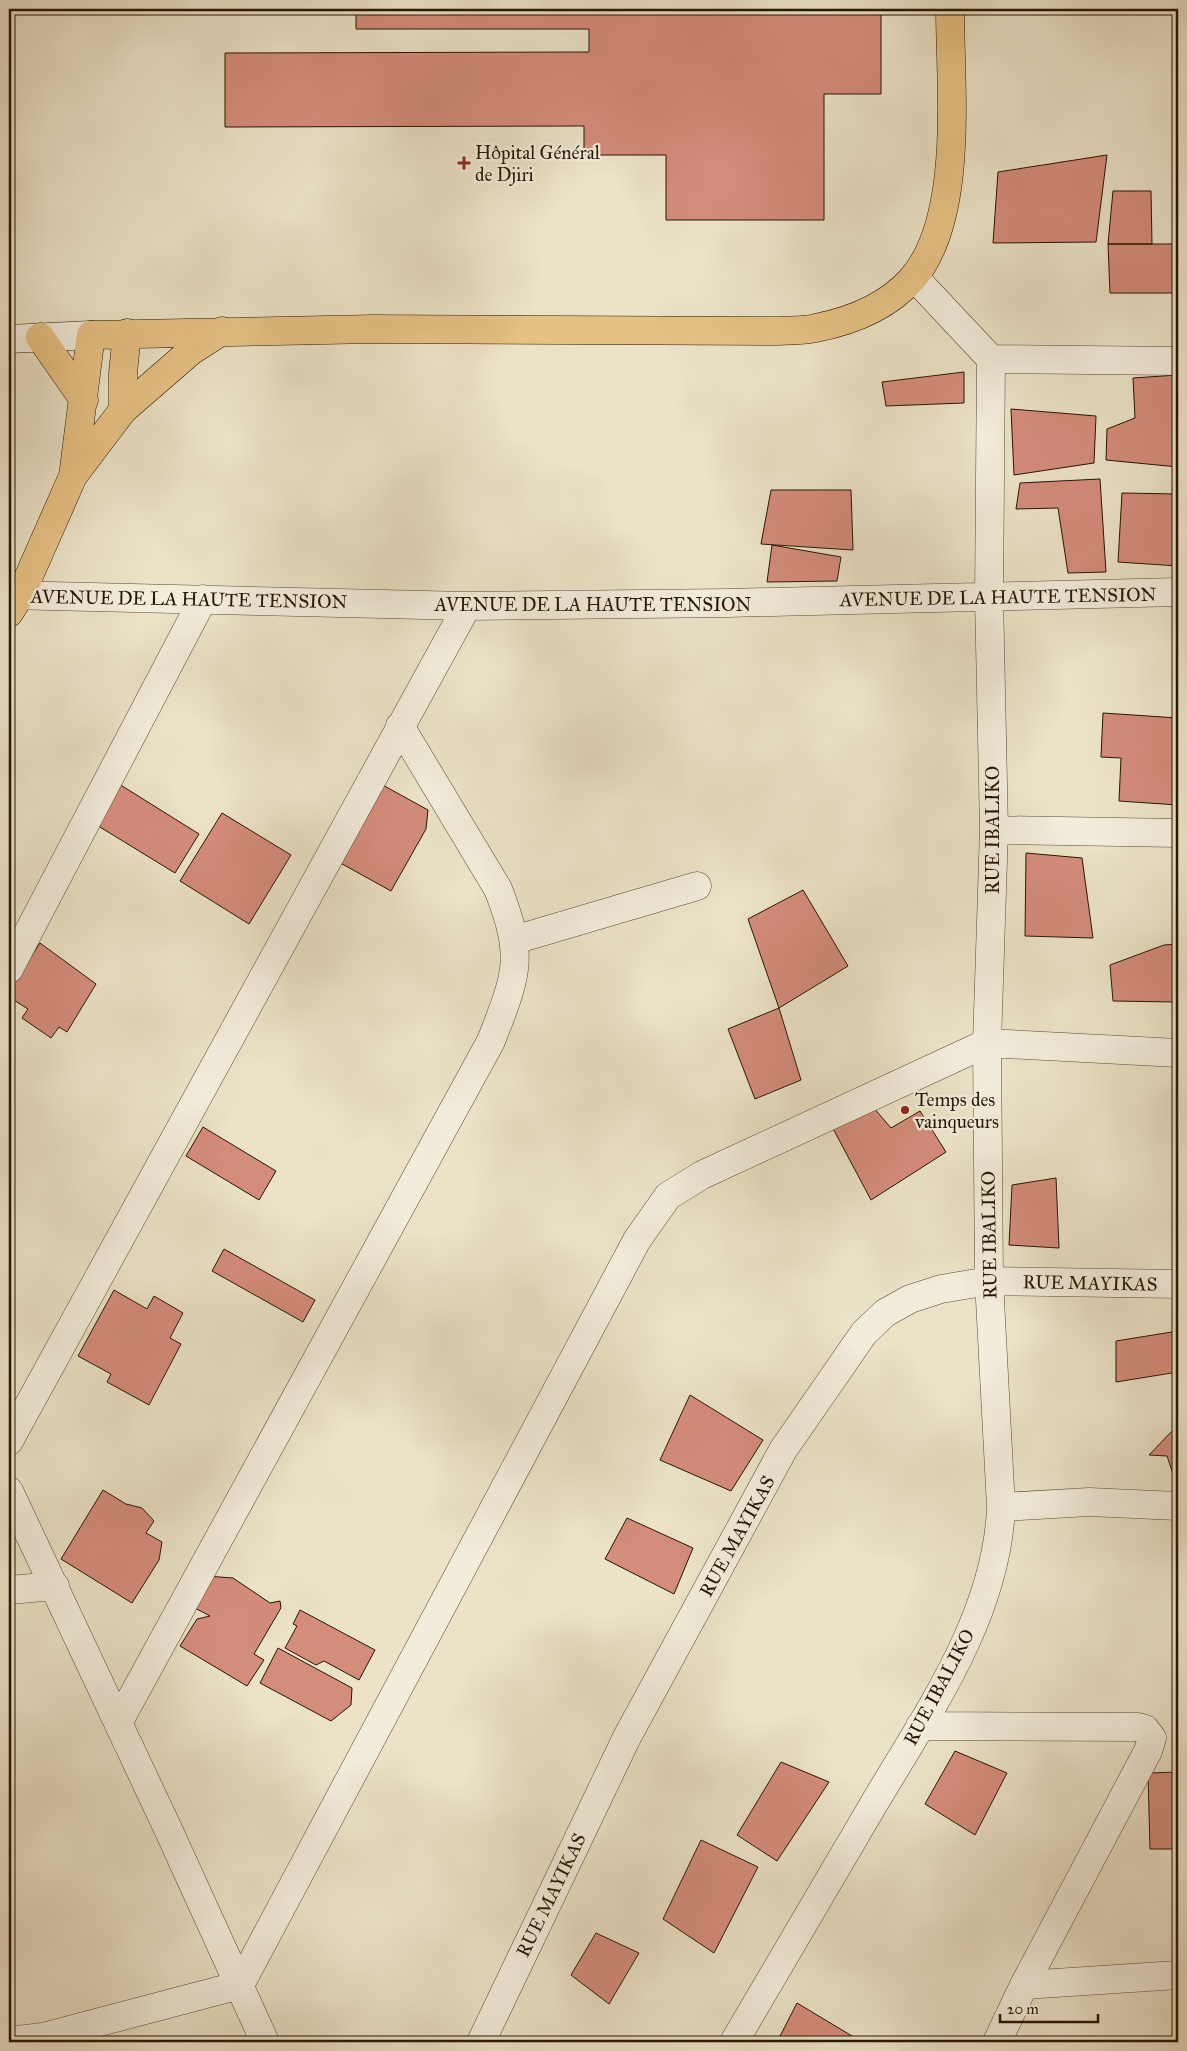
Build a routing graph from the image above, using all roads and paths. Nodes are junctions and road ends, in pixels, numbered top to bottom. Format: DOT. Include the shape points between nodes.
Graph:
graph roads {
  1 [pos="950,9"];
  2 [pos="914,277"];
  3 [pos="222,331"];
  4 [pos="127,333"];
  5 [pos="91,335"];
  6 [pos="40,337"];
  7 [pos="9,339"];
  8 [pos="991,359"];
  9 [pos="1178,361"];
  10 [pos="84,400"];
  11 [pos="123,410"];
  12 [pos="72,476"];
  13 [pos="1178,592"];
  14 [pos="988,597"];
  15 [pos="204,599"];
  16 [pos="13,601"];
  17 [pos="468,606"];
  18 [pos="400,726"];
  19 [pos="994,830"];
  20 [pos="1178,832"];
  21 [pos="697,886"];
  22 [pos="514,940"];
  23 [pos="9,969"];
  24 [pos="987,1043"];
  25 [pos="1178,1053"];
  26 [pos="989,1281"];
  27 [pos="1178,1284"];
  28 [pos="9,1441"];
  29 [pos="9,1491"];
  30 [pos="1178,1506"];
  31 [pos="1001,1508"];
  32 [pos="55,1586"];
  33 [pos="9,1590"];
  34 [pos="118,1723"];
  35 [pos="920,1726"];
  36 [pos="1178,1975"];
  37 [pos="240,1985"];
  38 [pos="1024,1985"];
  39 [pos="9,2041"];
  40 [pos="265,2042"];
  41 [pos="480,2042"];
  42 [pos="734,2042"];
  43 [pos="997,2042"];
  1 -- 2 [label="main road" via="953,119 946,198 933,242"];
  2 -- 3 [label="main road" via="888,300 852,319 815,329"];
  2 -- 8 [label="street"];
  3 -- 4 [label="main road"];
  3 -- 11 [label="main road" via="191,352"];
  4 -- 5 [label="main road"];
  4 -- 11 [label="main road" via="122,373"];
  5 -- 6 [label="street"];
  5 -- 10 [label="main road"];
  6 -- 7 [label="street"];
  6 -- 10 [label="main road"];
  8 -- 9 [label="street"];
  8 -- 14 [label="street, RUE IBALIKO"];
  10 -- 12 [label="main road"];
  11 -- 12 [label="main road"];
  12 -- 16 [label="main road"];
  13 -- 14 [label="street, AVENUE DE LA HAUTE TENSION"];
  14 -- 17 [label="street, AVENUE DE LA HAUTE TENSION"];
  14 -- 19 [label="street, RUE IBALIKO"];
  15 -- 16 [label="street, AVENUE DE LA HAUTE TENSION"];
  15 -- 17 [label="street, AVENUE DE LA HAUTE TENSION"];
  15 -- 23 [label="street"];
  17 -- 18 [label="street"];
  18 -- 22 [label="street" via="498,889"];
  18 -- 28 [label="street"];
  19 -- 20 [label="street"];
  19 -- 24 [label="street, RUE IBALIKO"];
  21 -- 22 [label="street"];
  22 -- 34 [label="street" via="513,982 491,1041"];
  24 -- 25 [label="street"];
  24 -- 26 [label="street, RUE IBALIKO"];
  24 -- 37 [label="street" via="702,1175 668,1196 638,1240"];
  26 -- 27 [label="street, RUE MAYIKAS"];
  26 -- 31 [label="street, RUE IBALIKO"];
  26 -- 41 [label="street, RUE MAYIKAS" via="941,1289 910,1299 886,1313 864,1333 825,1387 783,1450 627,1737"];
  29 -- 32 [label="street"];
  30 -- 31 [label="street" via="1089,1502"];
  31 -- 35 [label="street, RUE IBALIKO" via="1000,1538 991,1574 966,1644"];
  32 -- 33 [label="street"];
  32 -- 34 [label="street"];
  34 -- 37 [label="street"];
  35 -- 38 [label="street" via="1138,1727 1145,1729 1152,1738"];
  35 -- 42 [label="street, RUE IBALIKO"];
  36 -- 38 [label="street"];
  37 -- 39 [label="street" via="43,2037"];
  37 -- 40 [label="street"];
  38 -- 43 [label="street"];
}
